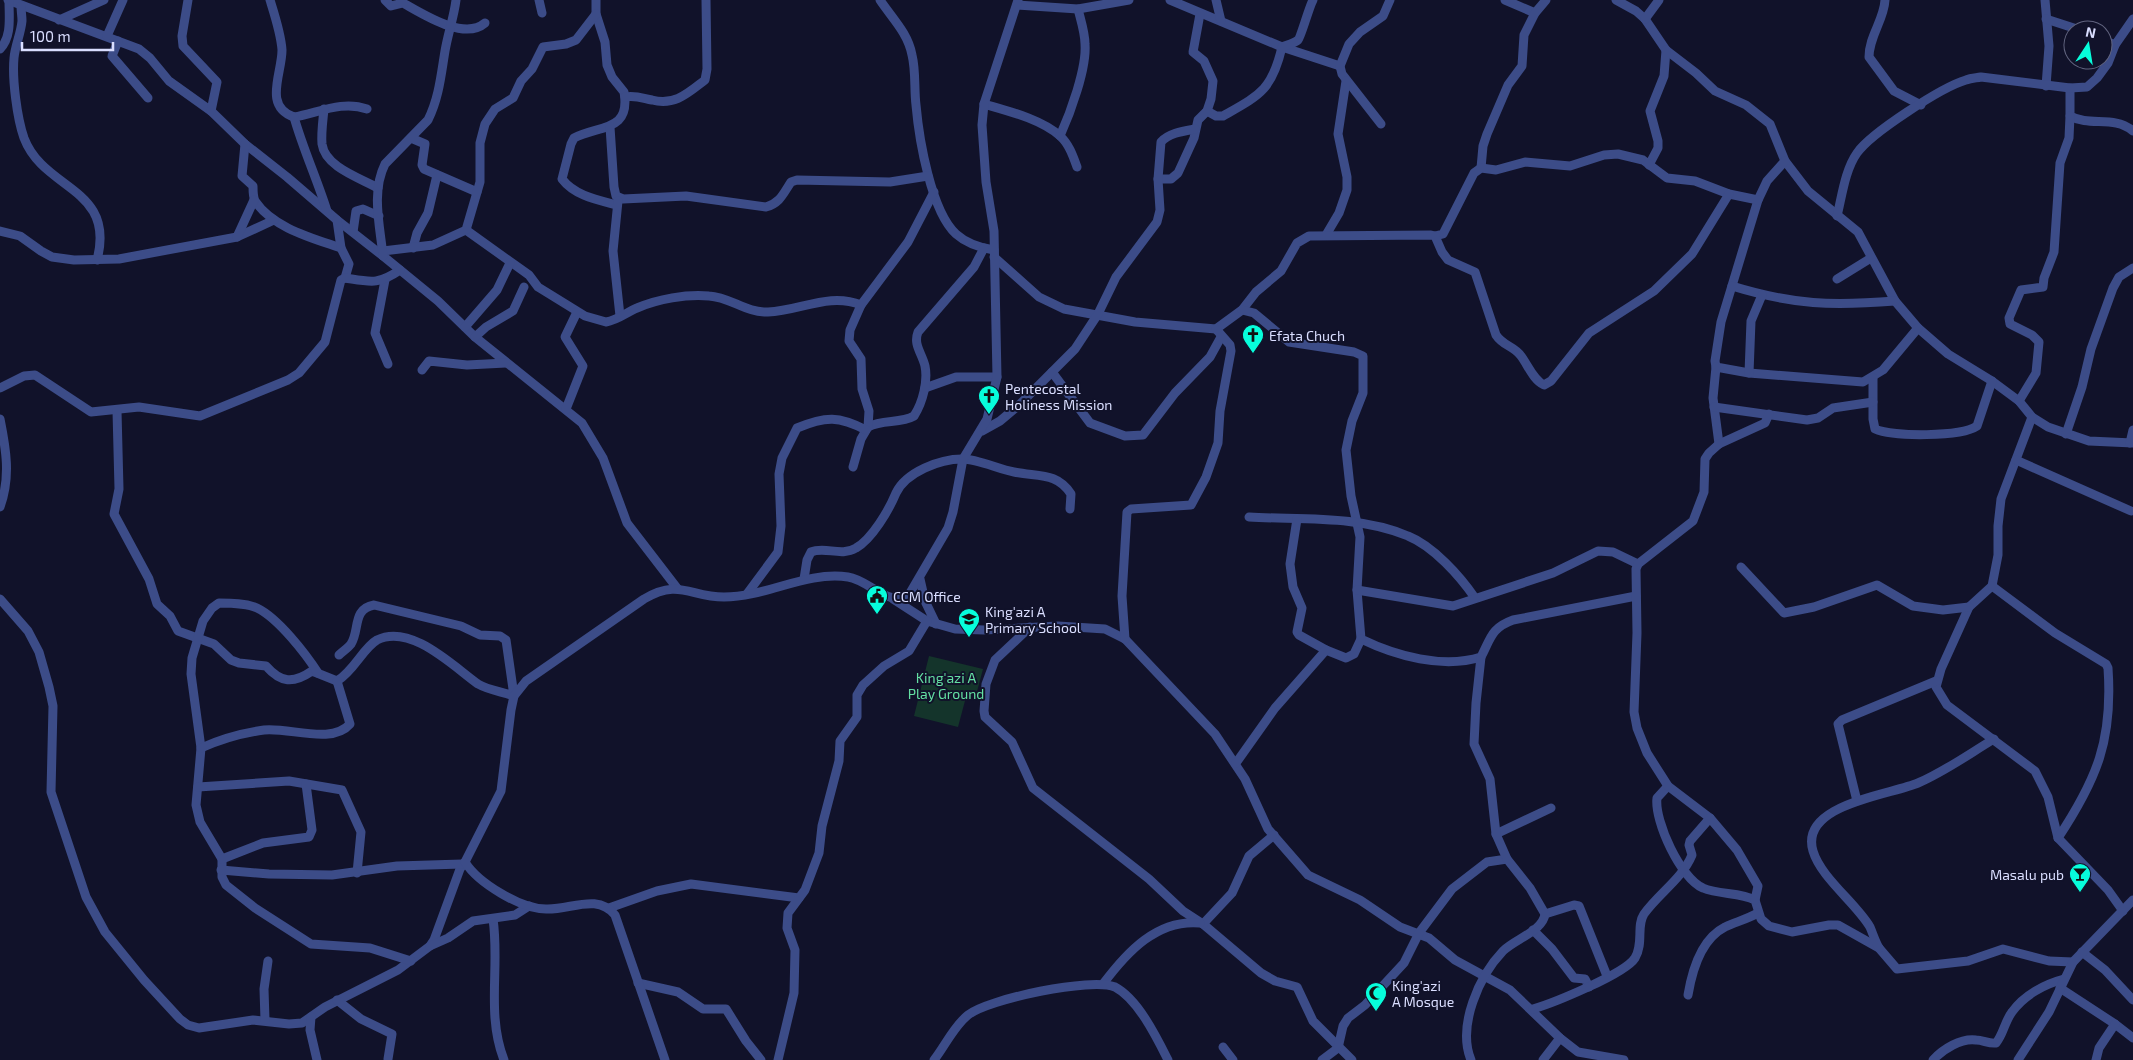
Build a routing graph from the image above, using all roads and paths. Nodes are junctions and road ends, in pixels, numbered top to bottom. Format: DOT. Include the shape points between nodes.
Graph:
graph roads {
  1 [pos="9,0"];
  2 [pos="104,0"];
  3 [pos="123,0"];
  4 [pos="188,0"];
  5 [pos="270,0"];
  6 [pos="385,0"];
  7 [pos="456,0"];
  8 [pos="539,0"];
  9 [pos="596,0"];
  10 [pos="706,0"];
  11 [pos="880,0"];
  12 [pos="1128,0"];
  13 [pos="1170,0"];
  14 [pos="1216,0"];
  15 [pos="1313,0"];
  16 [pos="1390,0"];
  17 [pos="1505,0"];
  18 [pos="1546,0"];
  19 [pos="1616,0"];
  20 [pos="1659,0"];
  21 [pos="1884,0"];
  22 [pos="2045,0"];
  23 [pos="1017,3"];
  24 [pos="21,6"];
  25 [pos="1078,9"];
  26 [pos="542,13"];
  27 [pos="1535,13"];
  28 [pos="596,14"];
  29 [pos="1200,14"];
  30 [pos="1645,19"];
  31 [pos="2133,19"];
  32 [pos="59,20"];
  33 [pos="2046,20"];
  34 [pos="1221,21"];
  35 [pos="485,23"];
  36 [pos="2063,25"];
  37 [pos="452,27"];
  38 [pos="107,36"];
  39 [pos="118,41"];
  40 [pos="2115,45"];
  41 [pos="1282,46"];
  42 [pos="0,49"];
  43 [pos="1666,50"];
  44 [pos="1340,66"];
  45 [pos="1346,81"];
  46 [pos="2046,86"];
  47 [pos="2070,88"];
  48 [pos="625,97"];
  49 [pos="148,98"];
  50 [pos="984,104"];
  51 [pos="1921,105"];
  52 [pos="324,109"];
  53 [pos="367,109"];
  54 [pos="211,111"];
  55 [pos="1207,111"];
  56 [pos="2070,116"];
  57 [pos="294,117"];
  58 [pos="1381,124"];
  59 [pos="610,127"];
  60 [pos="1195,129"];
  61 [pos="2133,130"];
  62 [pos="1060,136"];
  63 [pos="411,138"];
  64 [pos="245,144"];
  65 [pos="1785,161"];
  66 [pos="1650,165"];
  67 [pos="1077,167"];
  68 [pos="1481,168"];
  69 [pos="437,175"];
  70 [pos="928,176"];
  71 [pos="1158,179"];
  72 [pos="378,188"];
  73 [pos="477,192"];
  74 [pos="934,192"];
  75 [pos="1729,194"];
  76 [pos="254,200"];
  77 [pos="1758,200"];
  78 [pos="618,202"];
  79 [pos="327,212"];
  80 [pos="379,216"];
  81 [pos="1837,216"];
  82 [pos="274,220"];
  83 [pos="337,220"];
  84 [pos="466,230"];
  85 [pos="0,231"];
  86 [pos="353,232"];
  87 [pos="1326,235"];
  88 [pos="1435,236"];
  89 [pos="237,237"];
  90 [pos="341,248"];
  91 [pos="413,248"];
  92 [pos="984,248"];
  93 [pos="383,254"];
  94 [pos="994,254"];
  95 [pos="1871,258"];
  96 [pos="97,260"];
  97 [pos="510,263"];
  98 [pos="2133,268"];
  99 [pos="400,270"];
  100 [pos="345,278"];
  101 [pos="1837,279"];
  102 [pos="385,280"];
  103 [pos="1732,286"];
  104 [pos="524,287"];
  105 [pos="1762,295"];
  106 [pos="1895,301"];
  107 [pos="862,305"];
  108 [pos="1242,310"];
  109 [pos="577,312"];
  110 [pos="1098,314"];
  111 [pos="620,316"];
  112 [pos="465,327"];
  113 [pos="1918,328"];
  114 [pos="1219,333"];
  115 [pos="475,337"];
  116 [pos="506,362"];
  117 [pos="388,364"];
  118 [pos="1716,367"];
  119 [pos="422,370"];
  120 [pos="1052,372"];
  121 [pos="1749,373"];
  122 [pos="997,377"];
  123 [pos="1873,378"];
  124 [pos="1992,381"];
  125 [pos="0,388"];
  126 [pos="925,388"];
  127 [pos="2019,401"];
  128 [pos="1873,402"];
  129 [pos="1714,407"];
  130 [pos="566,409"];
  131 [pos="117,411"];
  132 [pos="1769,414"];
  133 [pos="2032,417"];
  134 [pos="0,419"];
  135 [pos="867,429"];
  136 [pos="2133,430"];
  137 [pos="982,431"];
  138 [pos="2066,434"];
  139 [pos="2132,443"];
  140 [pos="1719,444"];
  141 [pos="963,459"];
  142 [pos="2016,460"];
  143 [pos="853,467"];
  144 [pos="0,506"];
  145 [pos="1070,509"];
  146 [pos="2131,512"];
  147 [pos="1249,517"];
  148 [pos="1297,519"];
  149 [pos="1356,523"];
  150 [pos="1638,564"];
  151 [pos="1741,567"];
  152 [pos="804,579"];
  153 [pos="920,579"];
  154 [pos="1992,586"];
  155 [pos="677,588"];
  156 [pos="1358,590"];
  157 [pos="747,594"];
  158 [pos="1636,596"];
  159 [pos="1475,598"];
  160 [pos="0,599"];
  161 [pos="893,599"];
  162 [pos="1969,607"];
  163 [pos="932,622"];
  164 [pos="1030,627"];
  165 [pos="1124,639"];
  166 [pos="197,640"];
  167 [pos="1361,640"];
  168 [pos="1326,650"];
  169 [pos="339,655"];
  170 [pos="1481,658"];
  171 [pos="318,673"];
  172 [pos="337,681"];
  173 [pos="1936,681"];
  174 [pos="514,696"];
  175 [pos="1994,739"];
  176 [pos="201,748"];
  177 [pos="1236,763"];
  178 [pos="306,784"];
  179 [pos="1668,786"];
  180 [pos="198,787"];
  181 [pos="1857,801"];
  182 [pos="1551,808"];
  183 [pos="1710,818"];
  184 [pos="1496,834"];
  185 [pos="1274,835"];
  186 [pos="2058,838"];
  187 [pos="222,858"];
  188 [pos="1507,859"];
  189 [pos="464,863"];
  190 [pos="221,870"];
  191 [pos="1683,871"];
  192 [pos="357,873"];
  193 [pos="799,898"];
  194 [pos="1756,900"];
  195 [pos="2133,900"];
  196 [pos="529,906"];
  197 [pos="610,908"];
  198 [pos="2123,911"];
  199 [pos="1758,913"];
  200 [pos="1545,914"];
  201 [pos="493,919"];
  202 [pos="1203,924"];
  203 [pos="1533,930"];
  204 [pos="1419,933"];
  205 [pos="430,946"];
  206 [pos="1879,948"];
  207 [pos="2082,952"];
  208 [pos="268,961"];
  209 [pos="411,961"];
  210 [pos="2072,962"];
  211 [pos="1607,976"];
  212 [pos="1485,978"];
  213 [pos="2064,979"];
  214 [pos="638,983"];
  215 [pos="1103,984"];
  216 [pos="1589,987"];
  217 [pos="2060,988"];
  218 [pos="1688,995"];
  219 [pos="337,1000"];
  220 [pos="2133,1000"];
  221 [pos="1533,1009"];
  222 [pos="311,1016"];
  223 [pos="265,1020"];
  224 [pos="2115,1024"];
  225 [pos="1560,1038"];
  226 [pos="2133,1038"];
  227 [pos="1223,1047"];
  228 [pos="1338,1048"];
  229 [pos="1600,1058"];
  230 [pos="388,1059"];
  231 [pos="317,1060"];
  232 [pos="504,1060"];
  233 [pos="665,1060"];
  234 [pos="761,1060"];
  235 [pos="778,1060"];
  236 [pos="934,1060"];
  237 [pos="1168,1060"];
  238 [pos="1233,1060"];
  239 [pos="1322,1060"];
  240 [pos="1352,1060"];
  241 [pos="1471,1060"];
  242 [pos="1543,1060"];
  243 [pos="1624,1060"];
  244 [pos="1933,1060"];
  245 [pos="2018,1060"];
  246 [pos="2096,1060"];
  1 -- 24 [label="street"];
  1 -- 42 [label="street" via="9,32"];
  2 -- 32 [label="street"];
  3 -- 38 [label="street"];
  4 -- 54 [label="street" via="182,42 217,82"];
  5 -- 57 [label="street" via="282,51 275,89 278,104"];
  6 -- 37 [label="street" via="392,6 403,3 422,16"];
  7 -- 37 [label="street"];
  8 -- 26 [label="street"];
  9 -- 28 [label="street"];
  10 -- 48 [label="street" via="705,80 675,101 658,102 635,95"];
  11 -- 70 [label="street" via="903,31 911,50 917,118"];
  12 -- 25 [label="street"];
  13 -- 29 [label="street"];
  14 -- 34 [label="street"];
  15 -- 41 [label="street" via="1298,40"];
  16 -- 44 [label="street" via="1383,16 1349,44"];
  17 -- 27 [label="street"];
  18 -- 27 [label="street"];
  19 -- 30 [label="street"];
  20 -- 30 [label="street"];
  21 -- 51 [label="street" via="1871,38 1869,57 1894,91"];
  22 -- 33 [label="street"];
  23 -- 25 [label="street"];
  23 -- 50 [label="street"];
  24 -- 32 [label="street"];
  24 -- 96 [label="street" via="22,21 14,64 25,139 46,169 92,208 102,240"];
  25 -- 62 [label="street" via="1085,54 1073,103"];
  27 -- 68 [label="street" via="1524,35 1522,66 1508,85 1487,134"];
  28 -- 48 [label="street" via="605,42 607,65"];
  28 -- 73 [label="street" via="576,40 543,47 513,98 490,114 480,143 481,172"];
  29 -- 34 [label="street"];
  29 -- 55 [label="street" via="1193,52 1204,61 1213,81"];
  30 -- 43 [label="street"];
  31 -- 40 [label="street"];
  32 -- 38 [label="street"];
  33 -- 36 [label="street"];
  33 -- 46 [label="street" via="2049,46"];
  34 -- 41 [label="street"];
  35 -- 37 [label="street" via="476,27"];
  37 -- 63 [label="street" via="445,50 441,85 432,111"];
  38 -- 39 [label="street"];
  39 -- 49 [label="street" via="112,56"];
  39 -- 54 [label="street" via="139,49 169,81"];
  40 -- 47 [label="street" via="2097,78 2087,86"];
  41 -- 44 [label="street"];
  41 -- 55 [label="street" via="1277,68 1266,87 1223,116"];
  43 -- 65 [label="street" via="1715,91 1759,113 1770,124"];
  43 -- 66 [label="street" via="1664,76 1650,111 1658,141"];
  44 -- 45 [label="street"];
  45 -- 58 [label="street"];
  45 -- 87 [label="street" via="1338,134 1347,190"];
  46 -- 47 [label="street"];
  46 -- 51 [label="street" via="1981,77 1967,79"];
  47 -- 56 [label="street"];
  48 -- 59 [label="street" via="622,116"];
  50 -- 62 [label="street" via="1032,120"];
  50 -- 94 [label="street" via="982,125"];
  51 -- 81 [label="street" via="1866,143 1857,153"];
  52 -- 53 [label="street" via="351,106"];
  52 -- 57 [label="street"];
  52 -- 72 [label="street" via="324,152 332,163"];
  54 -- 64 [label="street"];
  55 -- 60 [label="street" via="1199,116"];
  56 -- 61 [label="street" via="2082,121 2121,123"];
  56 -- 127 [label="street" via="2069,138 2060,163 2054,252 2043,287 2022,290 2009,318 2010,324 2039,342 2036,372"];
  57 -- 79 [label="street"];
  59 -- 78 [label="street"];
  59 -- 78 [label="street" via="574,138 562,179 580,194"];
  60 -- 71 [label="street" via="1178,173 1171,179"];
  60 -- 71 [label="street" via="1180,132 1162,142"];
  62 -- 67 [label="street" via="1070,148"];
  63 -- 69 [label="street" via="425,144 422,167"];
  63 -- 72 [label="street" via="385,164"];
  64 -- 76 [label="street" via="242,176 253,186"];
  64 -- 79 [label="street"];
  65 -- 77 [label="street" via="1767,181"];
  65 -- 81 [label="street" via="1808,191"];
  66 -- 68 [label="street" via="1618,154 1604,154 1570,166 1525,162 1496,170"];
  66 -- 75 [label="street" via="1667,178 1695,181"];
  68 -- 88 [label="street" via="1470,179 1443,234"];
  69 -- 73 [label="street"];
  69 -- 91 [label="street" via="428,213"];
  70 -- 74 [label="street"];
  70 -- 78 [label="street" via="890,182 797,180 791,182 782,198 766,207 686,196"];
  71 -- 110 [label="street" via="1160,210 1157,222 1116,277"];
  72 -- 80 [label="street"];
  73 -- 84 [label="street"];
  74 -- 92 [label="street" via="947,224 957,235"];
  74 -- 107 [label="street" via="908,242"];
  75 -- 77 [label="street"];
  75 -- 88 [label="street" via="1692,254 1654,290 1589,333 1547,385 1538,382 1517,351 1500,342 1490,324 1475,272 1448,260"];
  76 -- 82 [label="street"];
  76 -- 89 [label="street"];
  77 -- 103 [label="street"];
  78 -- 111 [label="street" via="613,251"];
  79 -- 83 [label="street"];
  80 -- 86 [label="street" via="363,209 356,211"];
  80 -- 93 [label="street"];
  81 -- 95 [label="street" via="1858,232"];
  82 -- 89 [label="street"];
  82 -- 90 [label="street"];
  83 -- 86 [label="street"];
  83 -- 90 [label="street"];
  84 -- 91 [label="street" via="440,242"];
  84 -- 97 [label="street"];
  85 -- 96 [label="street" via="20,236 52,257"];
  86 -- 93 [label="street"];
  87 -- 88 [label="street"];
  87 -- 108 [label="street" via="1309,236 1297,244 1281,271 1256,292"];
  89 -- 96 [label="street" via="119,260"];
  90 -- 100 [label="street" via="349,264"];
  91 -- 93 [label="street"];
  92 -- 94 [label="street"];
  92 -- 126 [label="street" via="974,266 918,332 916,342 924,364"];
  93 -- 99 [label="street"];
  94 -- 110 [label="street" via="1039,297 1064,309"];
  94 -- 122 [label="street"];
  95 -- 101 [label="street"];
  95 -- 106 [label="street"];
  97 -- 109 [label="street"];
  97 -- 112 [label="street" via="497,290"];
  98 -- 138 [label="street" via="2119,277 2113,288 2091,348"];
  99 -- 102 [label="street"];
  99 -- 112 [label="street"];
  100 -- 102 [label="street" via="368,282"];
  100 -- 131 [label="street" via="338,285 325,342 299,373 288,380 200,416 138,407"];
  102 -- 117 [label="street" via="375,333"];
  103 -- 105 [label="street"];
  103 -- 118 [label="street" via="1721,322"];
  104 -- 115 [label="street" via="513,310"];
  105 -- 106 [label="street" via="1808,304"];
  105 -- 121 [label="street" via="1751,321"];
  106 -- 113 [label="street"];
  107 -- 111 [label="street" via="848,300 823,301 768,312 745,309 708,296 661,301"];
  107 -- 135 [label="street" via="849,336 862,359 862,389 869,411"];
  108 -- 114 [label="street"];
  108 -- 149 [label="street" via="1254,313 1289,342 1363,356 1363,393 1352,421 1346,450"];
  109 -- 111 [label="street" via="606,322"];
  109 -- 130 [label="street" via="565,338 584,366"];
  110 -- 114 [label="street"];
  110 -- 120 [label="street" via="1075,349"];
  112 -- 115 [label="street"];
  113 -- 123 [label="street"];
  113 -- 124 [label="street" via="1948,354"];
  114 -- 120 [label="street" via="1202,367 1175,393 1143,435 1137,437 1090,424"];
  114 -- 165 [label="street" via="1231,351 1218,443 1194,502 1187,507 1131,509 1125,517"];
  115 -- 116 [label="street"];
  116 -- 119 [label="street" via="467,366 429,361"];
  116 -- 130 [label="street"];
  118 -- 121 [label="street"];
  118 -- 129 [label="street"];
  120 -- 137 [label="street" via="1000,421"];
  121 -- 123 [label="street" via="1852,382"];
  122 -- 126 [label="street" via="956,377"];
  122 -- 137 [label="street" via="991,409"];
  123 -- 128 [label="street"];
  124 -- 127 [label="street"];
  124 -- 128 [label="street" via="1977,426 1961,432 1879,430 1873,425"];
  125 -- 131 [label="street" via="24,376 35,376 85,410 97,413"];
  126 -- 135 [label="street" via="914,416 900,422 879,423"];
  127 -- 133 [label="street"];
  128 -- 132 [label="street" via="1833,408 1818,418 1808,420"];
  129 -- 132 [label="street"];
  129 -- 140 [label="street"];
  130 -- 155 [label="street" via="590,434 604,458 627,523"];
  131 -- 166 [label="street" via="118,489 114,514 149,579 157,604 170,616 178,631"];
  132 -- 140 [label="street" via="1765,423"];
  133 -- 138 [label="street"];
  133 -- 142 [label="street"];
  134 -- 144 [label="street" via="8,476"];
  135 -- 143 [label="street"];
  135 -- 157 [label="street" via="834,417 797,428 782,458 779,474 781,526 778,552"];
  136 -- 139 [label="street"];
  137 -- 141 [label="street"];
  138 -- 139 [label="street" via="2089,441"];
  140 -- 150 [label="street" via="1705,459 1705,484 1693,522"];
  141 -- 145 [label="street" via="1059,480 1071,494"];
  141 -- 152 [label="street" via="933,466 910,478 858,547 842,552 811,552"];
  141 -- 153 [label="street" via="950,520"];
  142 -- 146 [label="street"];
  142 -- 154 [label="street" via="2001,499 1998,555"];
  147 -- 148 [label="street"];
  148 -- 149 [label="street"];
  148 -- 168 [label="street" via="1290,564 1293,588 1302,608 1297,632"];
  149 -- 156 [label="street" via="1360,548"];
  149 -- 159 [label="street" via="1397,531 1419,541 1451,569"];
  150 -- 158 [label="street"];
  150 -- 159 [label="street" via="1613,552 1598,551 1553,573"];
  151 -- 162 [label="street" via="1784,613 1877,585 1913,606 1943,610"];
  152 -- 157 [label="street"];
  152 -- 161 [label="street" via="857,579"];
  153 -- 161 [label="street" via="905,597"];
  153 -- 163 [label="street"];
  154 -- 162 [label="street"];
  154 -- 186 [label="street" via="2108,668 2104,747 2088,789"];
  155 -- 157 [label="street" via="725,597"];
  155 -- 174 [label="street" via="644,599 526,681"];
  156 -- 159 [label="street" via="1453,606"];
  156 -- 167 [label="street"];
  158 -- 170 [label="street" via="1500,624 1492,633"];
  158 -- 179 [label="street" via="1635,721 1647,753"];
  160 -- 223 [label="street" via="28,631 49,686 52,706 51,792 86,897 97,920 144,980 188,1025 200,1028"];
  161 -- 163 [label="street"];
  162 -- 173 [label="street"];
  163 -- 164 [label="street" via="955,629"];
  163 -- 193 [label="street" via="909,651 884,666 858,692 858,717 840,741 839,761 822,826 819,853"];
  164 -- 165 [label="street" via="1105,629"];
  164 -- 202 [label="street" via="995,660 989,672 985,718 1012,742 1035,790"];
  165 -- 177 [label="street" via="1194,710"];
  166 -- 171 [label="street" via="214,644 238,663 266,666 282,680 312,671"];
  166 -- 171 [label="street" via="207,614 219,603 253,607 292,639"];
  166 -- 176 [label="street" via="191,674"];
  167 -- 168 [label="street" via="1350,657"];
  167 -- 170 [label="street" via="1416,658 1458,662"];
  168 -- 177 [label="street" via="1275,708"];
  169 -- 174 [label="street" via="350,644 359,614 369,606 381,607 506,640"];
  170 -- 184 [label="street" via="1474,744 1490,779"];
  171 -- 172 [label="street"];
  172 -- 174 [label="street" via="379,639 406,639 442,655 480,685"];
  172 -- 176 [label="street" via="350,724 336,734 265,730 223,739"];
  173 -- 175 [label="street" via="1940,696 1947,705"];
  173 -- 181 [label="street" via="1838,724"];
  174 -- 189 [label="street" via="501,791"];
  175 -- 181 [label="street" via="1918,783"];
  175 -- 186 [label="street" via="2035,771 2048,797"];
  176 -- 180 [label="street"];
  177 -- 185 [label="street" via="1261,817"];
  178 -- 180 [label="street" via="265,780"];
  178 -- 187 [label="street" via="312,830 309,837 263,843"];
  178 -- 192 [label="street" via="344,792 361,832"];
  179 -- 183 [label="street"];
  179 -- 191 [label="street" via="1656,798 1656,810"];
  180 -- 187 [label="street" via="196,805 200,822"];
  181 -- 206 [label="street" via="1820,821 1813,832 1813,852 1869,927"];
  182 -- 184 [label="street"];
  183 -- 191 [label="street" via="1690,841 1692,855"];
  183 -- 194 [label="street" via="1737,850 1756,880"];
  184 -- 188 [label="street"];
  185 -- 202 [label="street" via="1249,856 1232,893"];
  185 -- 204 [label="street" via="1308,875 1360,900 1400,927"];
  186 -- 198 [label="street" via="2108,890"];
  187 -- 190 [label="street"];
  188 -- 200 [label="street"];
  188 -- 204 [label="street" via="1487,862 1452,889"];
  189 -- 192 [label="street" via="397,866"];
  189 -- 196 [label="street" via="491,887"];
  189 -- 205 [label="street"];
  190 -- 192 [label="street" via="304,875"];
  190 -- 209 [label="street" via="226,885 311,944 370,948"];
  191 -- 194 [label="street" via="1703,888"];
  191 -- 211 [label="street" via="1643,916 1641,944 1634,960"];
  193 -- 197 [label="street" via="691,884 657,891"];
  193 -- 235 [label="street" via="788,913 787,928 795,950 794,993"];
  194 -- 199 [label="street"];
  195 -- 198 [label="street"];
  196 -- 197 [label="street" via="546,909 595,903"];
  196 -- 201 [label="street" via="515,915"];
  197 -- 214 [label="street"];
  198 -- 207 [label="street"];
  199 -- 206 [label="street" via="1764,923 1781,930 1792,932 1838,926"];
  199 -- 218 [label="street" via="1724,928 1707,944 1695,963"];
  200 -- 203 [label="street" via="1543,923"];
  200 -- 211 [label="street" via="1579,906"];
  201 -- 205 [label="street" via="473,921"];
  201 -- 232 [label="street" via="496,948 494,1006"];
  202 -- 215 [label="street" via="1172,925 1151,934 1122,960"];
  202 -- 228 [label="street" via="1268,978 1297,987 1313,1021"];
  203 -- 212 [label="street" via="1504,950"];
  203 -- 216 [label="street" via="1574,978 1585,979"];
  204 -- 212 [label="street" via="1454,960"];
  204 -- 228 [label="street" via="1404,963 1348,1018"];
  205 -- 209 [label="street"];
  206 -- 210 [label="street" via="1894,967 1901,969 1968,961 2003,948 2048,961"];
  207 -- 210 [label="street"];
  207 -- 220 [label="street" via="2106,970"];
  208 -- 223 [label="street" via="264,989"];
  209 -- 219 [label="street"];
  210 -- 213 [label="street"];
  211 -- 216 [label="street"];
  212 -- 221 [label="street" via="1515,993"];
  212 -- 241 [label="street" via="1468,1018 1466,1033"];
  213 -- 217 [label="street"];
  213 -- 244 [label="street" via="2022,1000 1996,1043 1962,1042 1944,1050"];
  214 -- 233 [label="street"];
  214 -- 234 [label="street" via="678,992 704,1009 726,1009"];
  215 -- 236 [label="street" via="1010,998 979,1008 966,1016"];
  215 -- 237 [label="street" via="1127,996 1150,1026"];
  216 -- 221 [label="street"];
  217 -- 224 [label="street"];
  217 -- 245 [label="street" via="2049,1012"];
  219 -- 222 [label="street"];
  219 -- 230 [label="street" via="361,1019 392,1034"];
  221 -- 225 [label="street"];
  222 -- 223 [label="street" via="296,1024"];
  222 -- 231 [label="street" via="310,1030"];
  224 -- 226 [label="street"];
  224 -- 246 [label="street" via="2099,1048"];
  225 -- 229 [label="street" via="1578,1052"];
  225 -- 242 [label="street"];
  227 -- 238 [label="street"];
  228 -- 239 [label="street"];
  228 -- 240 [label="street"];
  229 -- 243 [label="street"];
}
